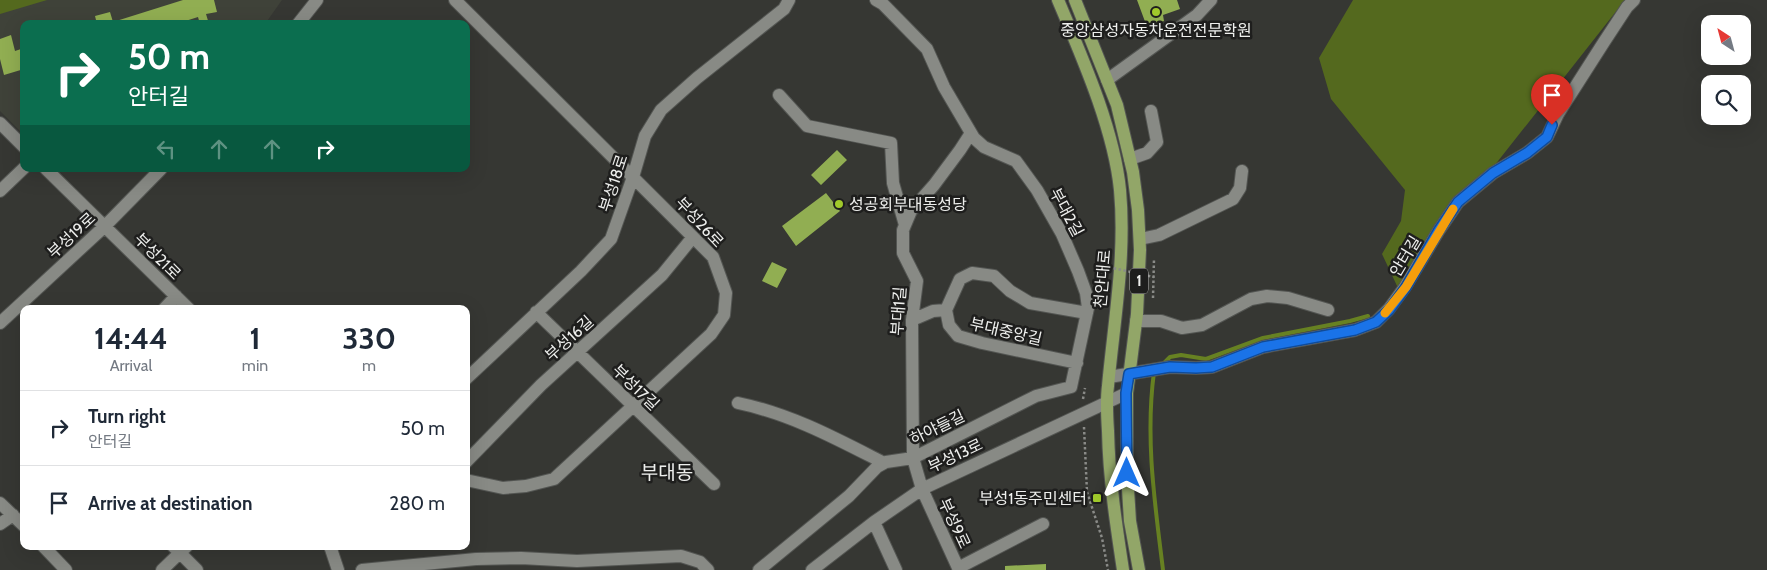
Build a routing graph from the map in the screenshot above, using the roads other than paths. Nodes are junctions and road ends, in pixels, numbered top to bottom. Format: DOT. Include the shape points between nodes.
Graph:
graph roads {
  1 [pos="317,0"];
  2 [pos="455,0"];
  3 [pos="789,0"];
  4 [pos="876,0"];
  5 [pos="1058,0"];
  6 [pos="1075,0"];
  7 [pos="1211,0"];
  8 [pos="1634,0"];
  9 [pos="301,20"];
  10 [pos="1107,80"];
  11 [pos="779,95"];
  12 [pos="1151,111"];
  13 [pos="0,123"];
  14 [pos="971,133"];
  15 [pos="20,143"];
  16 [pos="1130,160"];
  17 [pos="1242,171"];
  18 [pos="20,172"];
  19 [pos="49,172"];
  20 [pos="158,172"];
  21 [pos="634,177"];
  22 [pos="0,191"];
  23 [pos="905,225"];
  24 [pos="105,226"];
  25 [pos="693,237"];
  26 [pos="1140,239"];
  27 [pos="176,296"];
  28 [pos="168,305"];
  29 [pos="185,305"];
  30 [pos="946,310"];
  31 [pos="1328,310"];
  32 [pos="536,312"];
  33 [pos="1087,313"];
  34 [pos="912,320"];
  35 [pos="1136,321"];
  36 [pos="0,323"];
  37 [pos="576,353"];
  38 [pos="1077,363"];
  39 [pos="1129,374"];
  40 [pos="470,375"];
  41 [pos="1109,377"];
  42 [pos="1071,387"];
  43 [pos="1126,393"];
  44 [pos="1107,402"];
  45 [pos="738,403"];
  46 [pos="632,406"];
  47 [pos="470,458"];
  48 [pos="913,458"];
  49 [pos="884,463"];
  50 [pos="470,481"];
  51 [pos="714,484"];
  52 [pos="922,489"];
  53 [pos="0,503"];
  54 [pos="13,515"];
  55 [pos="20,522"];
  56 [pos="874,522"];
  57 [pos="0,524"];
  58 [pos="1043,524"];
  59 [pos="47,550"];
  60 [pos="178,550"];
  61 [pos="182,550"];
  62 [pos="331,550"];
  63 [pos="958,569"];
  64 [pos="66,570"];
  65 [pos="162,570"];
  66 [pos="197,570"];
  67 [pos="338,570"];
  68 [pos="362,570"];
  69 [pos="708,570"];
  70 [pos="759,570"];
  71 [pos="812,570"];
  72 [pos="896,570"];
  73 [pos="1123,570"];
  74 [pos="1139,570"];
  1 -- 9 [label="street"];
  2 -- 21 [label="street, 부성26로"];
  3 -- 21 [label="street, 부성18로" via="784,9 661,110 645,136"];
  4 -- 14 [label="street, 부대2길" via="927,49 944,87"];
  5 -- 41 [label="main road, 천안대로 / 1" via="1101,111 1120,189 1121,263"];
  6 -- 10 [label="main road, 1"];
  7 -- 10 [label="street" via="1197,15"];
  8 -- 39 [label="street, 안터길" via="1558,114 1547,137 1493,173 1458,202 1406,287 1376,322 1355,330 1263,347 1212,367 1170,367"];
  10 -- 16 [label="main road, 1" via="1117,105"];
  11 -- 23 [label="street" via="807,126 891,143 894,183"];
  12 -- 16 [label="street" via="1157,142 1148,153"];
  13 -- 15 [label="street"];
  14 -- 23 [label="street, 부대1길" via="911,211"];
  14 -- 33 [label="street, 부대2길" via="984,147 1016,160 1037,190 1051,212 1078,271 1086,293"];
  16 -- 26 [label="main road, 1"];
  17 -- 26 [label="street" via="1240,188 1233,199 1158,235"];
  18 -- 22 [label="street"];
  19 -- 24 [label="street, 부성21로"];
  20 -- 24 [label="street, 부성19로"];
  21 -- 25 [label="street, 부성26로"];
  21 -- 32 [label="street, 부성18로" via="612,239"];
  23 -- 34 [label="street, 부대1길" via="902,230 903,253 917,281"];
  24 -- 27 [label="street, 부성21로"];
  24 -- 36 [label="street, 부성19로"];
  25 -- 37 [label="street, 부성16길" via="662,275"];
  25 -- 46 [label="street, 부성26로" via="716,264 726,292 724,314 711,334"];
  26 -- 35 [label="main road, 1"];
  27 -- 28 [label="street"];
  27 -- 29 [label="street, 부성21로"];
  30 -- 33 [label="street, 부대중앙길" via="960,279 972,272 994,276 1030,304"];
  30 -- 34 [label="street" via="933,311"];
  30 -- 38 [label="street, 부대중앙길" via="949,326 958,336"];
  31 -- 35 [label="street" via="1288,298 1267,296 1251,299 1202,325 1182,328 1160,322"];
  32 -- 37 [label="street, 부성17길"];
  32 -- 40 [label="street, 부성18로"];
  33 -- 38 [label="street, 부대2길"];
  34 -- 48 [label="street, 부대1길"];
  35 -- 39 [label="main road, 1"];
  37 -- 46 [label="street, 부성17길"];
  37 -- 47 [label="street, 부성16길"];
  38 -- 42 [label="street, 부대2길"];
  39 -- 41 [label="street, 안터길"];
  39 -- 43 [label="main road, 1"];
  41 -- 44 [label="main road, 천안대로 / 1"];
  42 -- 48 [label="street, 하야들길" via="1036,396"];
  43 -- 44 [label="street, 부성13로"];
  43 -- 74 [label="main road, 1" via="1127,473"];
  44 -- 52 [label="street, 부성13로"];
  44 -- 73 [label="main road, 천안대로 / 1" via="1110,473"];
  45 -- 49 [label="street" via="762,408 812,427"];
  46 -- 50 [label="street, 부성26로" via="554,479 503,488"];
  46 -- 51 [label="street, 부성17길"];
  48 -- 49 [label="street, 하야들길"];
  48 -- 52 [label="street, 부대1길"];
  49 -- 70 [label="street"];
  52 -- 56 [label="street, 부성13로"];
  52 -- 63 [label="street, 부성9로"];
  53 -- 54 [label="street"];
  54 -- 55 [label="street"];
  54 -- 57 [label="street"];
  56 -- 71 [label="street, 부성13로"];
  56 -- 72 [label="street"];
  58 -- 63 [label="street"];
  59 -- 64 [label="street"];
  60 -- 65 [label="street"];
  61 -- 66 [label="street"];
  62 -- 67 [label="street"];
  68 -- 69 [label="street" via="476,559 577,561 681,556 700,562"];
}
